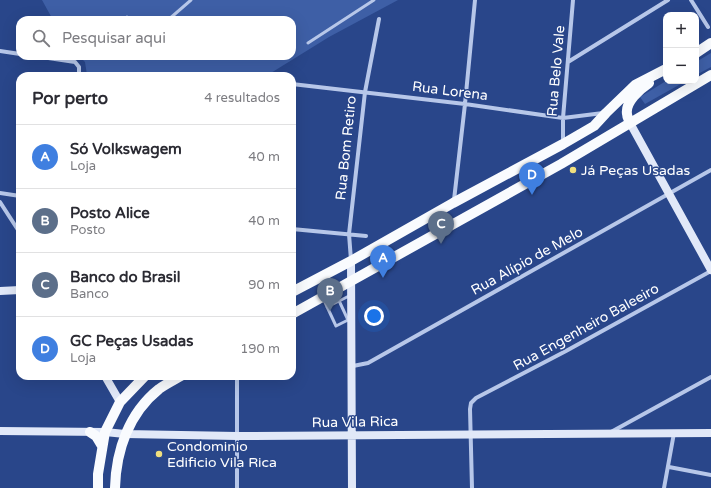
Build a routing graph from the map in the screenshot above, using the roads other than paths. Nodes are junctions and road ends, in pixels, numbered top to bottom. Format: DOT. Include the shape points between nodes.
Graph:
graph roads {
  1 [pos="191,0"];
  2 [pos="374,0"];
  3 [pos="475,0"];
  4 [pos="573,0"];
  5 [pos="668,0"];
  6 [pos="691,0"];
  7 [pos="173,16"];
  8 [pos="379,19"];
  9 [pos="708,27"];
  10 [pos="308,43"];
  11 [pos="711,43"];
  12 [pos="0,51"];
  13 [pos="699,51"];
  14 [pos="16,53"];
  15 [pos="65,60"];
  16 [pos="568,62"];
  17 [pos="663,71"];
  18 [pos="79,72"];
  19 [pos="663,74"];
  20 [pos="711,76"];
  21 [pos="296,84"];
  22 [pos="365,92"];
  23 [pos="465,104"];
  24 [pos="606,113"];
  25 [pos="563,118"];
  26 [pos="630,123"];
  27 [pos="563,144"];
  28 [pos="711,170"];
  29 [pos="0,193"];
  30 [pos="669,194"];
  31 [pos="16,195"];
  32 [pos="0,202"];
  33 [pos="454,203"];
  34 [pos="16,227"];
  35 [pos="296,229"];
  36 [pos="349,234"];
  37 [pos="366,236"];
  38 [pos="352,261"];
  39 [pos="711,270"];
  40 [pos="351,280"];
  41 [pos="16,290"];
  42 [pos="296,290"];
  43 [pos="334,290"];
  44 [pos="0,291"];
  45 [pos="351,295"];
  46 [pos="322,296"];
  47 [pos="339,301"];
  48 [pos="327,307"];
  49 [pos="296,312"];
  50 [pos="350,319"];
  51 [pos="353,366"];
  52 [pos="711,377"];
  53 [pos="107,380"];
  54 [pos="141,380"];
  55 [pos="174,380"];
  56 [pos="236,380"];
  57 [pos="120,402"];
  58 [pos="0,431"];
  59 [pos="90,432"];
  60 [pos="105,432"];
  61 [pos="674,433"];
  62 [pos="711,433"];
  63 [pos="125,434"];
  64 [pos="472,434"];
  65 [pos="609,434"];
  66 [pos="237,436"];
  67 [pos="353,436"];
  68 [pos="102,446"];
  69 [pos="668,466"];
  70 [pos="711,475"];
  71 [pos="98,488"];
  72 [pos="115,488"];
  73 [pos="237,488"];
  74 [pos="352,488"];
  75 [pos="472,488"];
  76 [pos="664,488"];
  1 -- 7 [label="lane"];
  2 -- 10 [label="lane"];
  3 -- 23 [label="street"];
  4 -- 16 [label="street, Rua Belo Vale"];
  5 -- 16 [label="street"];
  6 -- 9 [label="street"];
  8 -- 22 [label="street, Rua Bom Retiro"];
  11 -- 13 [label="main road"];
  12 -- 14 [label="street"];
  15 -- 18 [label="street" via="78,64"];
  16 -- 25 [label="street, Rua Belo Vale"];
  17 -- 24 [label="main road" via="635,85"];
  19 -- 26 [label="main road" via="644,87 628,104 626,113"];
  20 -- 26 [label="main road"];
  21 -- 22 [label="street, Rua Lorena"];
  22 -- 23 [label="street, Rua Lorena"];
  22 -- 36 [label="street, Rua Bom Retiro"];
  23 -- 25 [label="street, Rua Lorena"];
  23 -- 33 [label="street"];
  24 -- 25 [label="street, Rua Lorena"];
  24 -- 27 [label="main road" via="594,126"];
  25 -- 27 [label="street, Rua Belo Vale"];
  26 -- 30 [label="street"];
  26 -- 40 [label="main road"];
  27 -- 33 [label="main road"];
  28 -- 30 [label="street, Rua Alípio de Melo"];
  29 -- 31 [label="street"];
  30 -- 39 [label="street"];
  30 -- 51 [label="street, Rua Alípio de Melo" via="368,363"];
  32 -- 34 [label="street"];
  33 -- 38 [label="main road"];
  35 -- 36 [label="street"];
  36 -- 37 [label="street"];
  36 -- 38 [label="street, Rua Bom Retiro"];
  38 -- 40 [label="street, Rua Bom Retiro"];
  38 -- 42 [label="main road"];
  39 -- 64 [label="street, Rua Engenheiro Baleeiro" via="476,398 470,409"];
  40 -- 43 [label="main road"];
  40 -- 45 [label="street, Rua Bom Retiro"];
  41 -- 44 [label="street"];
  43 -- 46 [label="main road"];
  43 -- 47 [label="lane"];
  45 -- 47 [label="lane"];
  45 -- 50 [label="street, Rua Bom Retiro"];
  46 -- 48 [label="lane"];
  46 -- 49 [label="main road"];
  47 -- 48 [label="lane"];
  47 -- 50 [label="lane"];
  48 -- 50 [label="lane" via="336,326"];
  50 -- 51 [label="street, Rua Bom Retiro"];
  51 -- 67 [label="street, Rua Bom Retiro"];
  52 -- 65 [label="street"];
  53 -- 57 [label="street"];
  54 -- 57 [label="main road"];
  55 -- 63 [label="main road" via="159,389 139,409"];
  56 -- 66 [label="street"];
  57 -- 60 [label="main road"];
  58 -- 59 [label="street, Rua Vila Rica"];
  59 -- 60 [label="street, Rua Vila Rica"];
  59 -- 68 [label="main road"];
  60 -- 63 [label="street, Rua Vila Rica"];
  60 -- 68 [label="main road"];
  61 -- 62 [label="street, Rua Vila Rica"];
  61 -- 65 [label="street, Rua Vila Rica"];
  61 -- 69 [label="street"];
  63 -- 66 [label="street, Rua Vila Rica"];
  63 -- 72 [label="main road" via="117,462"];
  64 -- 65 [label="street, Rua Vila Rica"];
  64 -- 67 [label="street, Rua Vila Rica"];
  64 -- 75 [label="street"];
  66 -- 67 [label="street, Rua Vila Rica"];
  66 -- 73 [label="street"];
  67 -- 74 [label="street, Rua Bom Retiro"];
  68 -- 71 [label="main road"];
  69 -- 70 [label="street"];
  69 -- 76 [label="street"];
}
